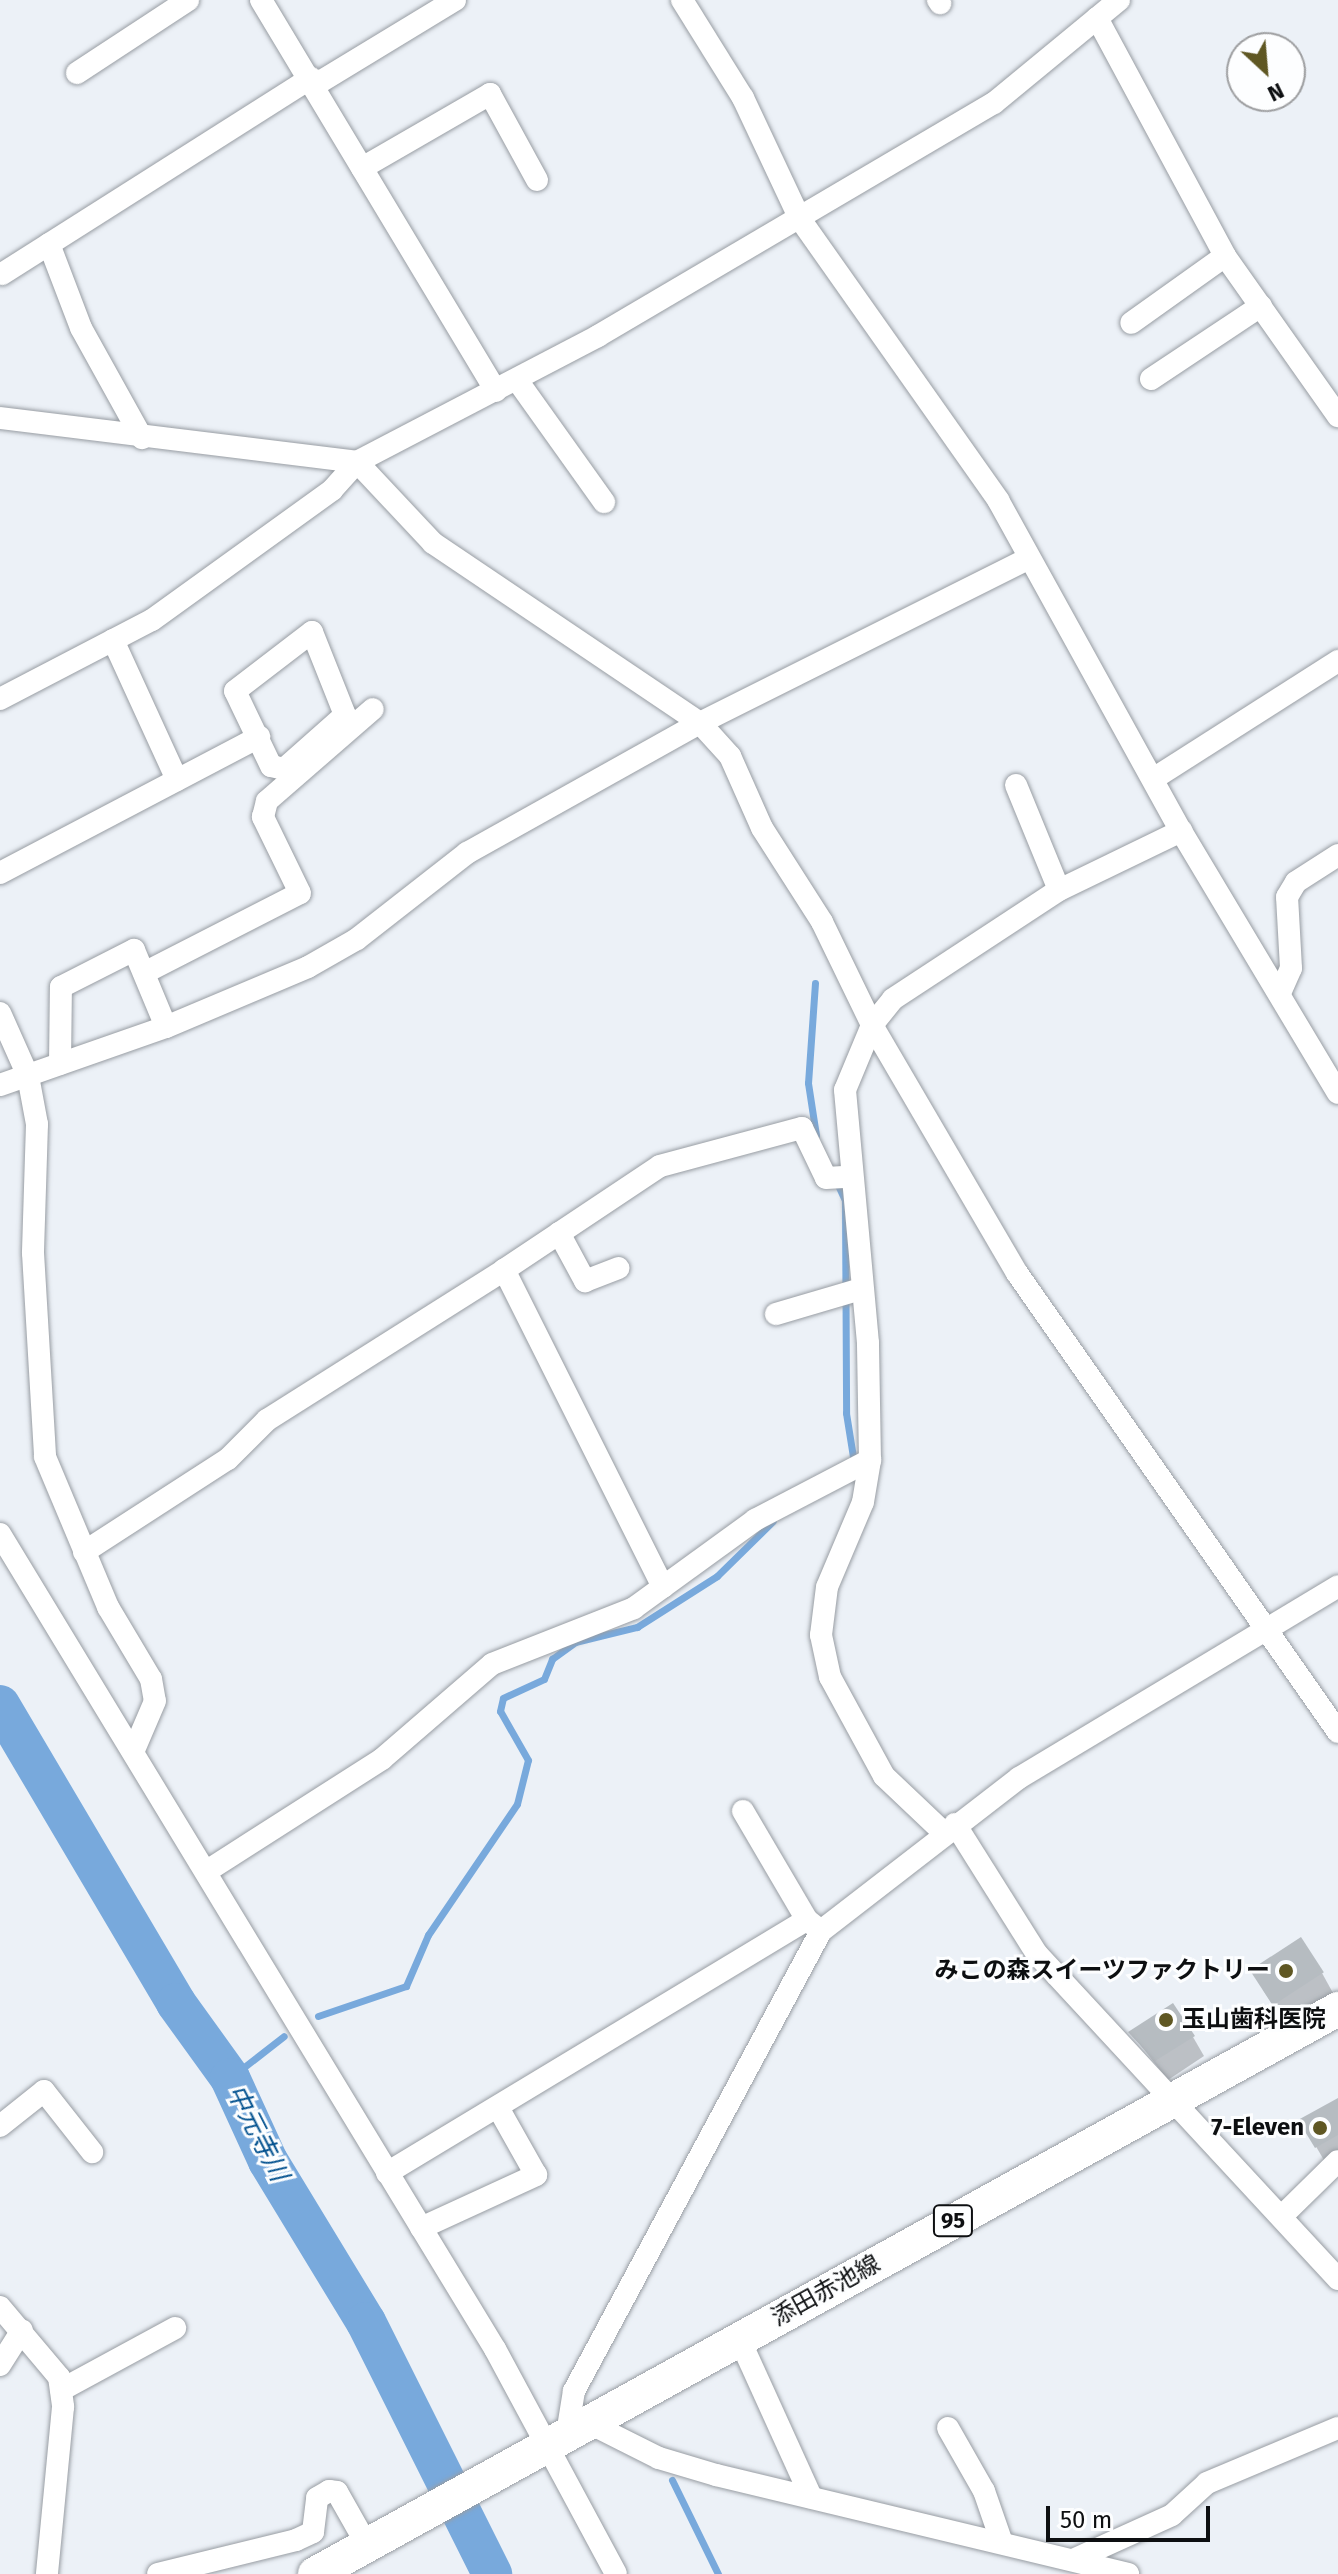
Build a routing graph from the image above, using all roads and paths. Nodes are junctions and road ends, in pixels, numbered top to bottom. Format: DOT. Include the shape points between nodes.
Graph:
graph roads {
  1 [pos="188,0"];
  2 [pos="261,0"];
  3 [pos="455,0"];
  4 [pos="682,0"];
  5 [pos="1119,0"];
  6 [pos="1097,18"];
  7 [pos="77,73"];
  8 [pos="313,81"];
  9 [pos="362,168"];
  10 [pos="537,180"];
  11 [pos="800,219"];
  12 [pos="49,244"];
  13 [pos="1225,256"];
  14 [pos="2,274"];
  15 [pos="1261,306"];
  16 [pos="1131,323"];
  17 [pos="1151,379"];
  18 [pos="517,380"];
  19 [pos="496,391"];
  20 [pos="1338,416"];
  21 [pos="0,418"];
  22 [pos="142,438"];
  23 [pos="357,462"];
  24 [pos="604,502"];
  25 [pos="1026,560"];
  26 [pos="113,640"];
  27 [pos="1338,661"];
  28 [pos="0,699"];
  29 [pos="373,709"];
  30 [pos="700,723"];
  31 [pos="259,737"];
  32 [pos="1156,777"];
  33 [pos="177,780"];
  34 [pos="1016,785"];
  35 [pos="1181,831"];
  36 [pos="1338,855"];
  37 [pos="0,873"];
  38 [pos="1059,890"];
  39 [pos="144,973"];
  40 [pos="1280,993"];
  41 [pos="0,1013"];
  42 [pos="872,1025"];
  43 [pos="166,1027"];
  44 [pos="60,1064"];
  45 [pos="28,1076"];
  46 [pos="0,1085"];
  47 [pos="1338,1093"];
  48 [pos="848,1177"];
  49 [pos="559,1233"];
  50 [pos="619,1268"];
  51 [pos="504,1270"];
  52 [pos="861,1289"];
  53 [pos="776,1314"];
  54 [pos="870,1460"];
  55 [pos="0,1534"];
  56 [pos="84,1552"];
  57 [pos="1338,1586"];
  58 [pos="663,1587"];
  59 [pos="1272,1632"];
  60 [pos="1338,1732"];
  61 [pos="134,1750"];
  62 [pos="743,1811"];
  63 [pos="949,1828"];
  64 [pos="207,1871"];
  65 [pos="814,1926"];
  66 [pos="1338,2009"];
  67 [pos="1171,2102"];
  68 [pos="500,2111"];
  69 [pos="0,2126"];
  70 [pos="92,2152"];
  71 [pos="1338,2161"];
  72 [pos="387,2173"];
  73 [pos="1282,2216"];
  74 [pos="421,2228"];
  75 [pos="1338,2279"];
  76 [pos="0,2307"];
  77 [pos="175,2328"];
  78 [pos="22,2330"];
  79 [pos="739,2338"];
  80 [pos="0,2365"];
  81 [pos="61,2390"];
  82 [pos="948,2428"];
  83 [pos="1338,2428"];
  84 [pos="561,2439"];
  85 [pos="811,2497"];
  86 [pos="374,2542"];
  87 [pos="1002,2543"];
  88 [pos="1066,2564"];
  89 [pos="47,2574"];
  90 [pos="158,2574"];
  91 [pos="315,2574"];
  92 [pos="616,2574"];
  93 [pos="1128,2574"];
  1 -- 7 [label="street"];
  2 -- 8 [label="street"];
  3 -- 8 [label="street"];
  4 -- 11 [label="street" via="743,98"];
  5 -- 6 [label="street"];
  6 -- 11 [label="street" via="994,103"];
  6 -- 13 [label="street"];
  8 -- 9 [label="street"];
  8 -- 12 [label="street"];
  9 -- 10 [label="street" via="490,94"];
  9 -- 19 [label="street"];
  11 -- 18 [label="street"];
  11 -- 25 [label="street" via="998,500"];
  12 -- 14 [label="street"];
  12 -- 22 [label="street" via="81,328"];
  13 -- 15 [label="street"];
  13 -- 16 [label="street"];
  15 -- 17 [label="street"];
  15 -- 20 [label="street"];
  18 -- 19 [label="street"];
  18 -- 24 [label="street"];
  19 -- 23 [label="street"];
  21 -- 22 [label="street"];
  22 -- 23 [label="street"];
  23 -- 26 [label="street" via="261,545"];
  23 -- 30 [label="street" via="433,543"];
  25 -- 30 [label="street"];
  25 -- 32 [label="street"];
  26 -- 28 [label="street"];
  26 -- 33 [label="street"];
  27 -- 32 [label="street"];
  29 -- 39 [label="street" via="267,801 263,817 300,893"];
  30 -- 42 [label="street" via="730,756 762,828 822,922"];
  30 -- 43 [label="street" via="467,853 357,939"];
  31 -- 31 [label="street" via="235,691 312,632 345,715 284,769 271,766"];
  31 -- 33 [label="street"];
  32 -- 35 [label="street"];
  33 -- 37 [label="street"];
  34 -- 38 [label="street"];
  35 -- 38 [label="street"];
  35 -- 40 [label="street"];
  36 -- 40 [label="street" via="1296,882 1287,897 1291,968"];
  38 -- 42 [label="street" via="893,999"];
  39 -- 43 [label="street"];
  39 -- 44 [label="street" via="134,950 61,987"];
  40 -- 47 [label="street"];
  41 -- 45 [label="street"];
  42 -- 48 [label="street" via="845,1090"];
  42 -- 59 [label="street" via="1017,1273"];
  43 -- 44 [label="street"];
  44 -- 45 [label="street"];
  45 -- 46 [label="street"];
  45 -- 56 [label="street" via="37,1124 33,1253 45,1457"];
  48 -- 49 [label="street" via="826,1178 802,1128 660,1166"];
  48 -- 52 [label="street"];
  49 -- 50 [label="street" via="585,1281"];
  49 -- 51 [label="street"];
  51 -- 56 [label="street" via="267,1420 228,1459"];
  51 -- 58 [label="street"];
  52 -- 53 [label="street"];
  52 -- 54 [label="street"];
  54 -- 58 [label="street" via="755,1520"];
  54 -- 63 [label="street" via="863,1502 827,1587 821,1635 830,1677 884,1776"];
  55 -- 61 [label="street"];
  56 -- 61 [label="street" via="151,1679 155,1701"];
  57 -- 59 [label="street"];
  58 -- 64 [label="street" via="607,1621 492,1664 382,1759"];
  59 -- 60 [label="street"];
  59 -- 63 [label="street" via="1019,1778"];
  61 -- 64 [label="street"];
  62 -- 65 [label="street"];
  63 -- 65 [label="street"];
  63 -- 67 [label="street" via="1037,1954"];
  64 -- 72 [label="street"];
  65 -- 68 [label="street" via="591,2046"];
  65 -- 84 [label="street" via="574,2391"];
  66 -- 67 [label="main road, 添田赤池線 / 95"];
  67 -- 73 [label="street"];
  67 -- 79 [label="main road, 添田赤池線 / 95"];
  68 -- 72 [label="street"];
  68 -- 74 [label="street" via="536,2175"];
  69 -- 70 [label="street" via="44,2091"];
  71 -- 73 [label="street"];
  72 -- 74 [label="street"];
  73 -- 75 [label="street"];
  74 -- 84 [label="street"];
  76 -- 78 [label="street"];
  77 -- 81 [label="street"];
  78 -- 80 [label="street"];
  78 -- 81 [label="street"];
  79 -- 84 [label="main road, 添田赤池線 / 95"];
  79 -- 85 [label="street"];
  81 -- 89 [label="street"];
  82 -- 87 [label="street" via="984,2491"];
  83 -- 88 [label="street" via="1207,2483 1172,2515"];
  84 -- 85 [label="street"];
  84 -- 86 [label="main road, 添田赤池線 / 95"];
  84 -- 92 [label="street"];
  85 -- 87 [label="street"];
  86 -- 90 [label="street" via="337,2492 329,2491 317,2498 313,2532"];
  86 -- 91 [label="main road, 添田赤池線 / 95"];
  87 -- 88 [label="street"];
  88 -- 93 [label="street"];
}
